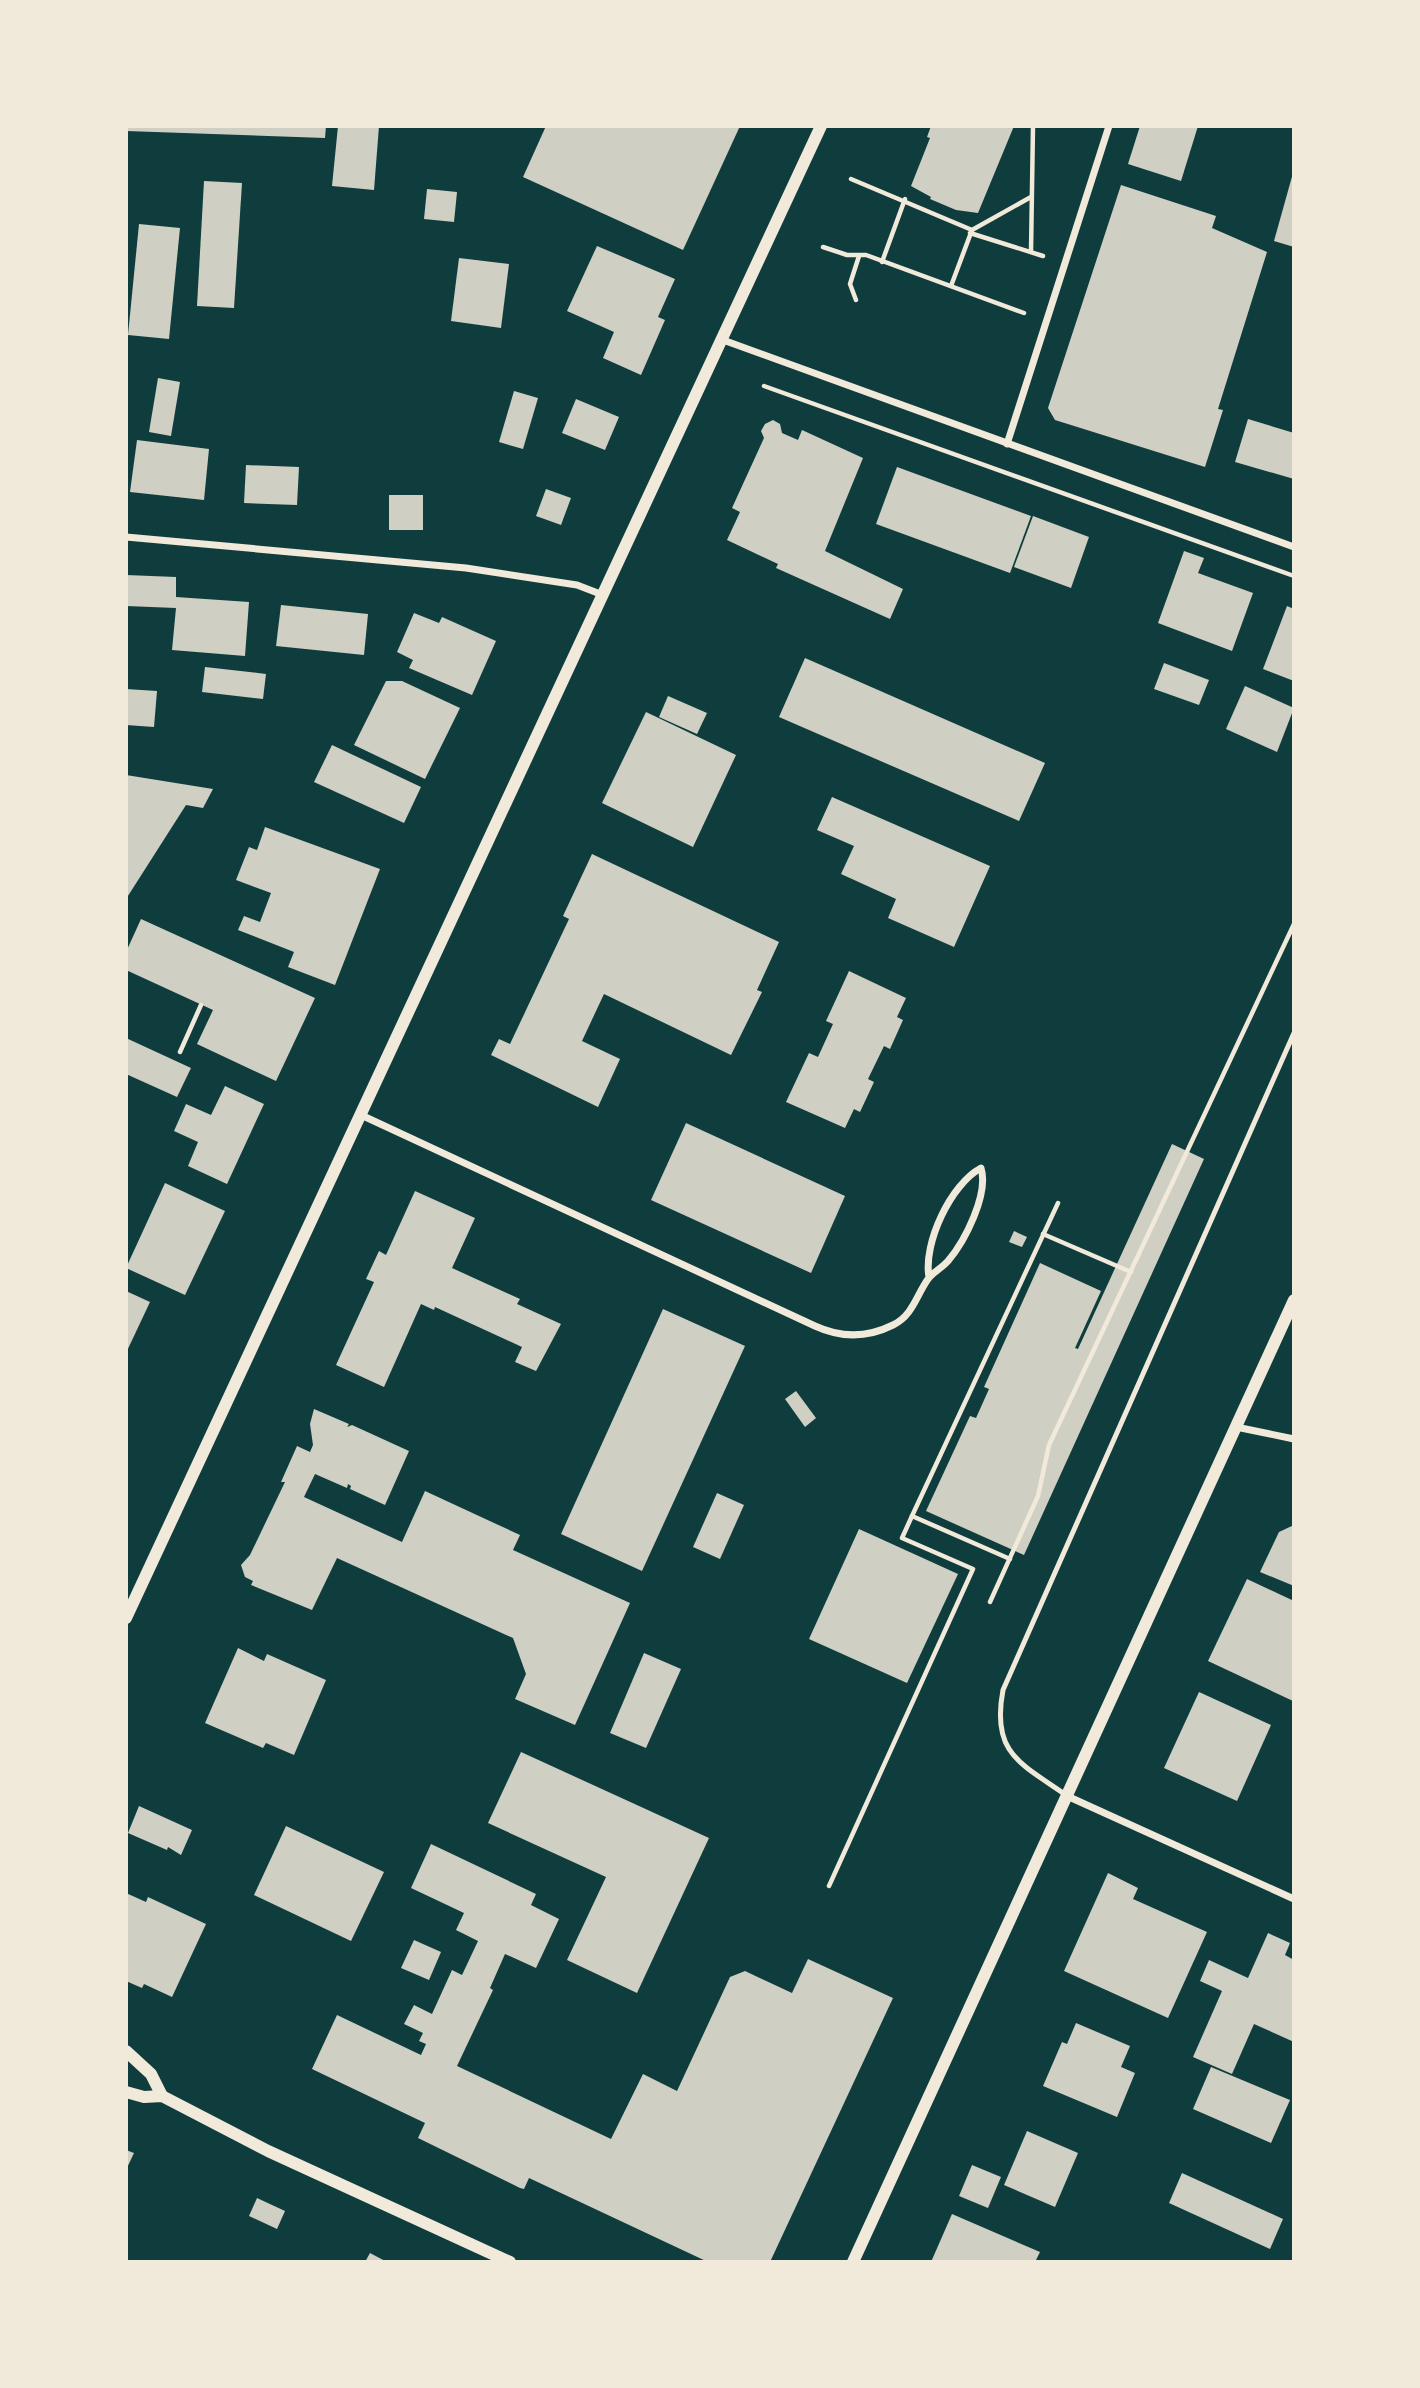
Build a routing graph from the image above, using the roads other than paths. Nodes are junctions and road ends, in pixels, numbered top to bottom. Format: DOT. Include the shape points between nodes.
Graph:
graph roads {
  1 [pos="821,126"];
  2 [pos="1109,126"];
  3 [pos="723,340"];
  4 [pos="1007,444"];
  5 [pos="126,537"];
  6 [pos="1294,547"];
  7 [pos="603,596"];
  8 [pos="1294,1033"];
  9 [pos="360,1115"];
  10 [pos="929,1276"];
  11 [pos="1294,1300"];
  12 [pos="1236,1427"];
  13 [pos="1294,1439"];
  14 [pos="126,1618"];
  15 [pos="1067,1796"];
  16 [pos="1294,1899"];
  17 [pos="126,2051"];
  18 [pos="126,2092"];
  19 [pos="162,2096"];
  20 [pos="510,2262"];
  21 [pos="853,2262"];
  1 -- 3 [label="street"];
  2 -- 4 [label="street"];
  3 -- 4 [label="street"];
  3 -- 7 [label="street"];
  4 -- 6 [label="street"];
  5 -- 7 [label="street" via="466,568 577,585"];
  7 -- 9 [label="street"];
  8 -- 15 [label="lane" via="1003,1690 999,1732 1012,1755"];
  9 -- 10 [label="street" via="827,1331 861,1335 894,1324 909,1312"];
  9 -- 14 [label="street"];
  10 -- 10 [label="street" via="955,1252 982,1196 981,1168 963,1179 954,1192 930,1248"];
  11 -- 12 [label="street"];
  12 -- 13 [label="street"];
  12 -- 15 [label="street"];
  15 -- 16 [label="street"];
  15 -- 21 [label="street"];
  17 -- 19 [label="street" via="150,2074"];
  18 -- 19 [label="street"];
  19 -- 20 [label="street" via="268,2151"];
}
